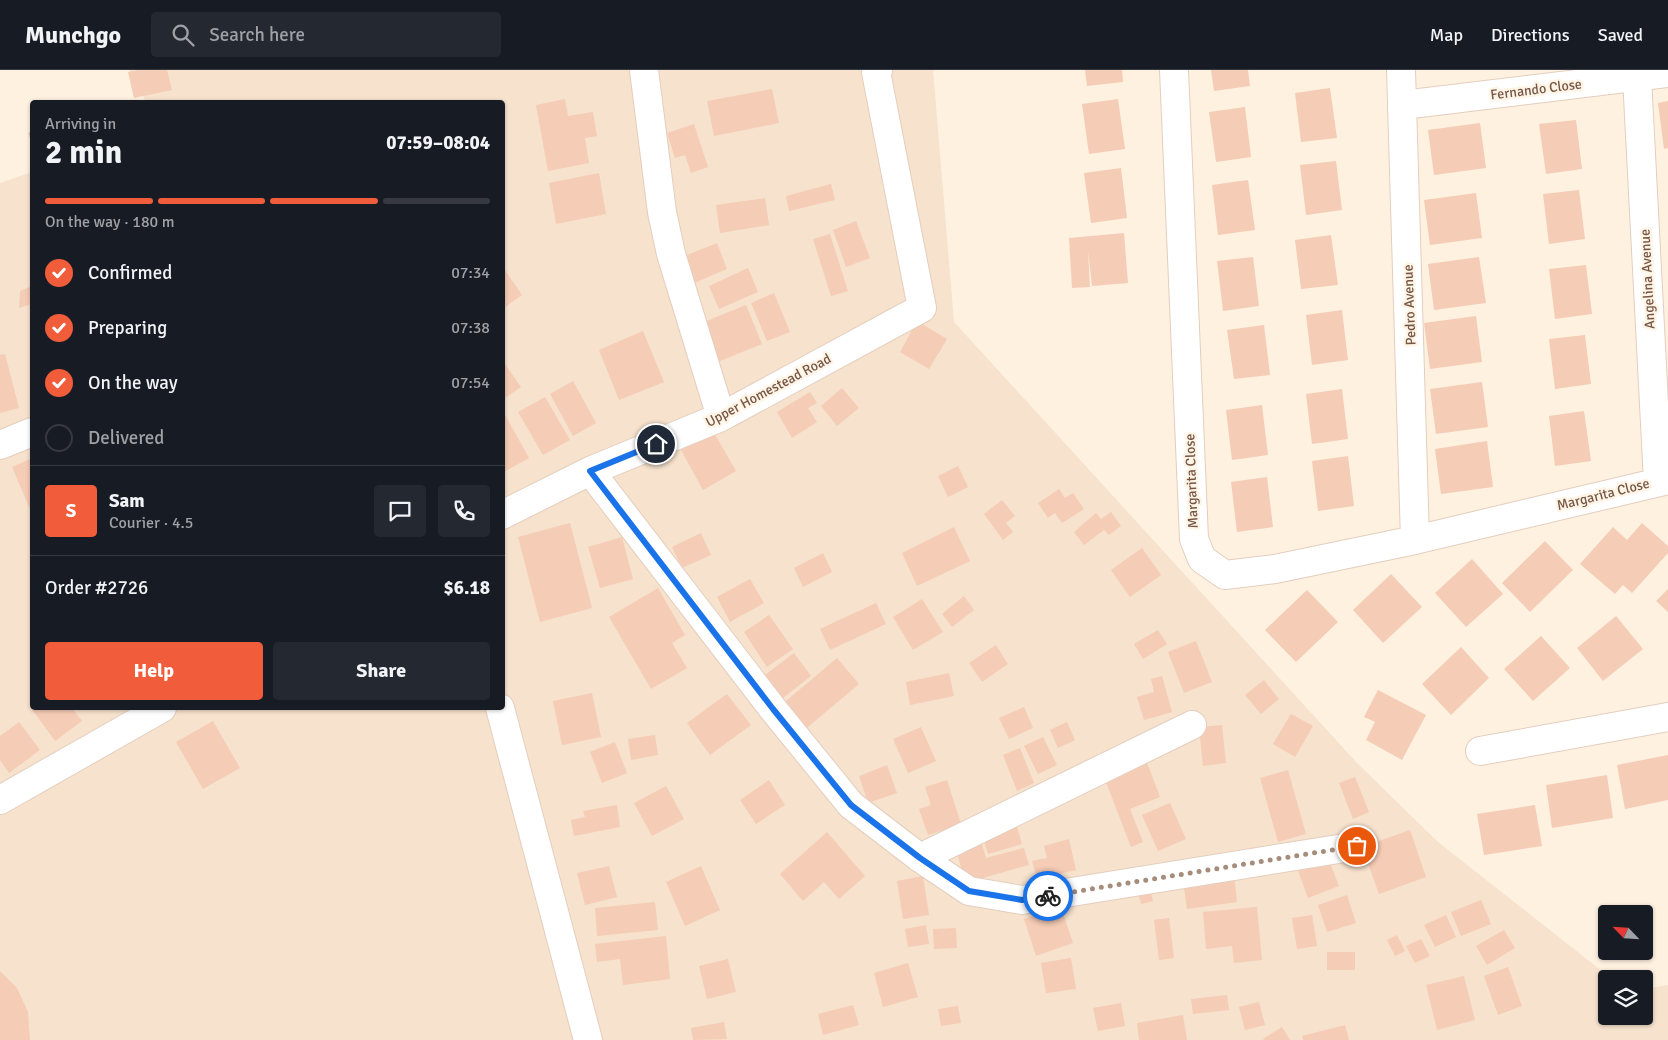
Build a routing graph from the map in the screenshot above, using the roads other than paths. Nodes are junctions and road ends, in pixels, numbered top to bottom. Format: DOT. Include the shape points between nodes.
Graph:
graph roads {
  1 [pos="644,70"];
  2 [pos="878,70"];
  3 [pos="1174,70"];
  4 [pos="1401,70"];
  5 [pos="1668,73"];
  6 [pos="1637,77"];
  7 [pos="1403,105"];
  8 [pos="721,417"];
  9 [pos="30,433"];
  10 [pos="0,445"];
  11 [pos="590,471"];
  12 [pos="1663,481"];
  13 [pos="505,514"];
  14 [pos="1415,540"];
  15 [pos="158,710"];
  16 [pos="501,710"];
  17 [pos="1668,717"];
  18 [pos="1192,725"];
  19 [pos="1480,751"];
  20 [pos="0,800"];
  21 [pos="1357,846"];
  22 [pos="920,858"];
  23 [pos="588,1040"];
  1 -- 8 [label="street" via="663,221"];
  2 -- 8 [label="street, Upper Homestead Road" via="922,308"];
  3 -- 14 [label="street, Margarita Close" via="1194,539 1202,559 1224,575 1275,569"];
  4 -- 7 [label="street, Pedro Avenue"];
  5 -- 6 [label="street, Fernando Close"];
  6 -- 7 [label="street, Fernando Close"];
  6 -- 12 [label="street, Angelina Avenue"];
  7 -- 14 [label="street, Pedro Avenue"];
  8 -- 11 [label="street, Upper Homestead Road"];
  9 -- 10 [label="street"];
  11 -- 13 [label="street, Upper Homestead Road"];
  11 -- 22 [label="street" via="851,805"];
  12 -- 14 [label="street, Margarita Close"];
  15 -- 20 [label="street"];
  16 -- 23 [label="street"];
  17 -- 19 [label="street"];
  18 -- 22 [label="street"];
  21 -- 22 [label="street" via="1022,900 969,891"];
}
